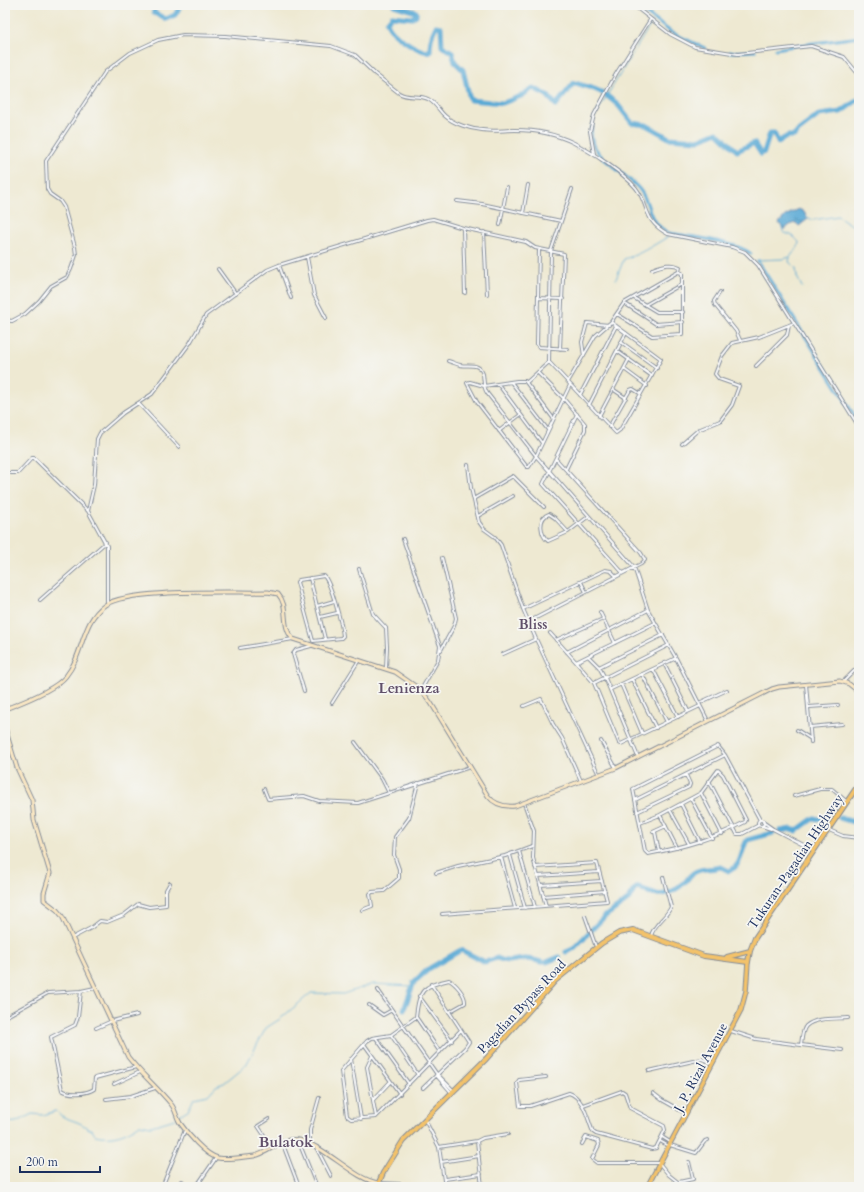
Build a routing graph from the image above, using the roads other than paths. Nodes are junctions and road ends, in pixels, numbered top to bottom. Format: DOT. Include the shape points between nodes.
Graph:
graph roads {
  1 [pos="633,5"];
  2 [pos="650,19"];
  3 [pos="859,75"];
  4 [pos="594,154"];
  5 [pos="528,185"];
  6 [pos="507,187"];
  7 [pos="572,189"];
  8 [pos="457,201"];
  9 [pos="504,208"];
  10 [pos="523,213"];
  11 [pos="561,221"];
  12 [pos="500,225"];
  13 [pos="463,228"];
  14 [pos="484,232"];
  15 [pos="539,249"];
  16 [pos="552,251"];
  17 [pos="307,257"];
  18 [pos="279,265"];
  19 [pos="218,269"];
  20 [pos="652,269"];
  21 [pos="679,271"];
  22 [pos="682,284"];
  23 [pos="720,292"];
  24 [pos="465,293"];
  25 [pos="236,294"];
  26 [pos="487,294"];
  27 [pos="291,298"];
  28 [pos="538,298"];
  29 [pos="550,298"];
  30 [pos="634,298"];
  31 [pos="563,299"];
  32 [pos="624,303"];
  33 [pos="645,305"];
  34 [pos="683,312"];
  35 [pos="617,314"];
  36 [pos="326,318"];
  37 [pos="5,320"];
  38 [pos="611,322"];
  39 [pos="683,322"];
  40 [pos="794,323"];
  41 [pos="609,325"];
  42 [pos="789,325"];
  43 [pos="616,326"];
  44 [pos="626,333"];
  45 [pos="740,340"];
  46 [pos="621,342"];
  47 [pos="549,349"];
  48 [pos="560,349"];
  49 [pos="568,349"];
  50 [pos="617,351"];
  51 [pos="584,356"];
  52 [pos="629,359"];
  53 [pos="448,361"];
  54 [pos="549,362"];
  55 [pos="756,366"];
  56 [pos="657,368"];
  57 [pos="624,369"];
  58 [pos="538,373"];
  59 [pos="652,376"];
  60 [pos="510,382"];
  61 [pos="527,382"];
  62 [pos="498,384"];
  63 [pos="569,384"];
  64 [pos="484,386"];
  65 [pos="647,386"];
  66 [pos="613,389"];
  67 [pos="580,395"];
  68 [pos="641,395"];
  69 [pos="563,398"];
  70 [pos="626,398"];
  71 [pos="138,403"];
  72 [pos="589,405"];
  73 [pos="520,414"];
  74 [pos="577,414"];
  75 [pos="599,416"];
  76 [pos="553,418"];
  77 [pos="509,423"];
  78 [pos="609,427"];
  79 [pos="859,427"];
  80 [pos="548,430"];
  81 [pos="499,431"];
  82 [pos="542,443"];
  83 [pos="682,444"];
  84 [pos="179,446"];
  85 [pos="536,456"];
  86 [pos="556,459"];
  87 [pos="468,465"];
  88 [pos="566,469"];
  89 [pos="549,471"];
  90 [pos="5,473"];
  91 [pos="513,496"];
  92 [pos="475,498"];
  93 [pos="544,507"];
  94 [pos="88,511"];
  95 [pos="478,516"];
  96 [pos="588,516"];
  97 [pos="579,524"];
  98 [pos="568,532"];
  99 [pos="403,539"];
  100 [pos="106,542"];
  101 [pos="442,558"];
  102 [pos="634,567"];
  103 [pos="358,569"];
  104 [pos="623,573"];
  105 [pos="616,576"];
  106 [pos="310,578"];
  107 [pos="581,582"];
  108 [pos="586,592"];
  109 [pos="40,600"];
  110 [pos="334,601"];
  111 [pos="107,604"];
  112 [pos="317,606"];
  113 [pos="523,609"];
  114 [pos="648,610"];
  115 [pos="600,612"];
  116 [pos="337,613"];
  117 [pos="320,618"];
  118 [pos="603,619"];
  119 [pos="528,622"];
  120 [pos="655,623"];
  121 [pos="609,630"];
  122 [pos="550,633"];
  123 [pos="663,635"];
  124 [pos="293,639"];
  125 [pos="325,639"];
  126 [pos="536,639"];
  127 [pos="556,640"];
  128 [pos="314,641"];
  129 [pos="615,643"];
  130 [pos="669,645"];
  131 [pos="313,646"];
  132 [pos="240,648"];
  133 [pos="440,651"];
  134 [pos="567,652"];
  135 [pos="503,654"];
  136 [pos="588,656"];
  137 [pos="676,658"];
  138 [pos="359,660"];
  139 [pos="576,662"];
  140 [pos="664,664"];
  141 [pos="859,666"];
  142 [pos="598,667"];
  143 [pos="386,668"];
  144 [pos="653,669"];
  145 [pos="642,674"];
  146 [pos="605,678"];
  147 [pos="632,679"];
  148 [pos="844,682"];
  149 [pos="594,683"];
  150 [pos="621,684"];
  151 [pos="806,684"];
  152 [pos="421,690"];
  153 [pos="610,690"];
  154 [pos="727,690"];
  155 [pos="304,691"];
  156 [pos="859,692"];
  157 [pos="332,703"];
  158 [pos="699,704"];
  159 [pos="524,706"];
  160 [pos="838,706"];
  161 [pos="809,708"];
  162 [pos="5,709"];
  163 [pos="688,711"];
  164 [pos="678,717"];
  165 [pos="667,722"];
  166 [pos="708,722"];
  167 [pos="842,724"];
  168 [pos="810,727"];
  169 [pos="5,728"];
  170 [pos="656,728"];
  171 [pos="797,730"];
  172 [pos="642,733"];
  173 [pos="811,739"];
  174 [pos="632,740"];
  175 [pos="601,741"];
  176 [pos="355,742"];
  177 [pos="811,742"];
  178 [pos="725,755"];
  179 [pos="639,758"];
  180 [pos="470,767"];
  181 [pos="616,768"];
  182 [pos="599,775"];
  183 [pos="686,775"];
  184 [pos="709,781"];
  185 [pos="582,782"];
  186 [pos="418,784"];
  187 [pos="859,784"];
  188 [pos="264,790"];
  189 [pos="389,793"];
  190 [pos="701,793"];
  191 [pos="794,796"];
  192 [pos="691,798"];
  193 [pos="635,800"];
  194 [pos="847,802"];
  195 [pos="524,803"];
  196 [pos="681,804"];
  197 [pos="670,810"];
  198 [pos="638,812"];
  199 [pos="660,815"];
  200 [pos="760,820"];
  201 [pos="763,822"];
  202 [pos="640,823"];
  203 [pos="760,825"];
  204 [pos="666,826"];
  205 [pos="734,828"];
  206 [pos="772,829"];
  207 [pos="829,830"];
  208 [pos="722,834"];
  209 [pos="712,838"];
  210 [pos="859,838"];
  211 [pos="700,842"];
  212 [pos="689,844"];
  213 [pos="532,846"];
  214 [pos="677,848"];
  215 [pos="519,851"];
  216 [pos="814,851"];
  217 [pos="658,852"];
  218 [pos="510,855"];
  219 [pos="501,857"];
  220 [pos="535,868"];
  221 [pos="599,872"];
  222 [pos="436,873"];
  223 [pos="538,876"];
  224 [pos="663,877"];
  225 [pos="602,881"];
  226 [pos="170,883"];
  227 [pos="540,885"];
  228 [pos="605,891"];
  229 [pos="543,896"];
  230 [pos="546,906"];
  231 [pos="535,907"];
  232 [pos="515,908"];
  233 [pos="525,908"];
  234 [pos="362,910"];
  235 [pos="442,914"];
  236 [pos="585,916"];
  237 [pos="651,936"];
  238 [pos="72,938"];
  239 [pos="596,947"];
  240 [pos="750,951"];
  241 [pos="724,958"];
  242 [pos="748,962"];
  243 [pos="431,984"];
  244 [pos="96,988"];
  245 [pos="378,990"];
  246 [pos="81,991"];
  247 [pos="419,996"];
  248 [pos="369,1005"];
  249 [pos="392,1010"];
  250 [pos="449,1012"];
  251 [pos="138,1015"];
  252 [pos="5,1016"];
  253 [pos="416,1017"];
  254 [pos="848,1018"];
  255 [pos="112,1021"];
  256 [pos="404,1026"];
  257 [pos="96,1028"];
  258 [pos="461,1030"];
  259 [pos="731,1031"];
  260 [pos="391,1035"];
  261 [pos="375,1037"];
  262 [pos="452,1040"];
  263 [pos="364,1044"];
  264 [pos="801,1044"];
  265 [pos="842,1050"];
  266 [pos="440,1052"];
  267 [pos="372,1056"];
  268 [pos="351,1059"];
  269 [pos="429,1063"];
  270 [pos="713,1063"];
  271 [pos="136,1067"];
  272 [pos="649,1071"];
  273 [pos="140,1072"];
  274 [pos="437,1073"];
  275 [pos="418,1075"];
  276 [pos="436,1076"];
  277 [pos="546,1077"];
  278 [pos="391,1082"];
  279 [pos="114,1084"];
  280 [pos="409,1084"];
  281 [pos="155,1088"];
  282 [pos="423,1088"];
  283 [pos="452,1091"];
  284 [pos="653,1093"];
  285 [pos="400,1094"];
  286 [pos="319,1098"];
  287 [pos="106,1099"];
  288 [pos="373,1100"];
  289 [pos="583,1105"];
  290 [pos="686,1114"];
  291 [pos="361,1118"];
  292 [pos="376,1118"];
  293 [pos="269,1119"];
  294 [pos="424,1119"];
  295 [pos="185,1130"];
  296 [pos="508,1134"];
  297 [pos="662,1137"];
  298 [pos="298,1139"];
  299 [pos="708,1140"];
  300 [pos="477,1141"];
  301 [pos="660,1141"];
  302 [pos="282,1142"];
  303 [pos="310,1144"];
  304 [pos="582,1144"];
  305 [pos="670,1144"];
  306 [pos="316,1146"];
  307 [pos="272,1147"];
  308 [pos="439,1147"];
  309 [pos="479,1156"];
  310 [pos="216,1158"];
  311 [pos="441,1162"];
  312 [pos="689,1162"];
  313 [pos="660,1163"];
  314 [pos="481,1174"];
  315 [pos="331,1176"];
  316 [pos="445,1179"];
  317 [pos="182,1181"];
  318 [pos="679,1182"];
  319 [pos="378,1185"];
  320 [pos="162,1187"];
  321 [pos="188,1187"];
  322 [pos="196,1187"];
  323 [pos="299,1187"];
  324 [pos="317,1187"];
  325 [pos="412,1187"];
  326 [pos="445,1187"];
  327 [pos="482,1187"];
  328 [pos="625,1187"];
  329 [pos="634,1187"];
  330 [pos="647,1187"];
  331 [pos="684,1187"];
  1 -- 2 [label="street"];
  2 -- 3 [label="street" via="690,44 717,52 738,54 811,46 844,58"];
  2 -- 4 [label="street" via="594,115 590,131"];
  4 -- 37 [label="street" via="555,135 528,130 481,130 456,123 447,118 429,100 402,95 355,55 340,48 225,36 183,35 163,38 130,53 105,72 47,159 47,189 64,207 75,247 75,261 67,277 51,286 34,306 12,321"];
  4 -- 40 [label="street" via="637,188 651,221 660,229 668,234 732,247 753,258"];
  5 -- 10 [label="street"];
  6 -- 9 [label="street"];
  7 -- 11 [label="street"];
  8 -- 9 [label="street"];
  9 -- 10 [label="street"];
  9 -- 12 [label="street"];
  10 -- 11 [label="street"];
  11 -- 16 [label="street"];
  13 -- 14 [label="street"];
  13 -- 17 [label="street" via="433,219 427,220"];
  13 -- 24 [label="street"];
  14 -- 15 [label="street" via="526,242"];
  14 -- 26 [label="street"];
  15 -- 16 [label="street"];
  15 -- 28 [label="street"];
  16 -- 29 [label="street"];
  16 -- 31 [label="street" via="565,256"];
  17 -- 18 [label="street"];
  17 -- 36 [label="street" via="314,295"];
  18 -- 25 [label="street" via="267,270"];
  18 -- 27 [label="street"];
  19 -- 25 [label="street"];
  20 -- 21 [label="street" via="661,265 677,265 680,267"];
  21 -- 22 [label="street" via="682,273"];
  21 -- 30 [label="street"];
  22 -- 33 [label="street"];
  22 -- 34 [label="street"];
  23 -- 45 [label="street" via="714,301 715,305"];
  25 -- 71 [label="street" via="204,317 190,343 160,385"];
  28 -- 29 [label="street"];
  28 -- 47 [label="street" via="536,344"];
  29 -- 31 [label="street"];
  29 -- 47 [label="street"];
  30 -- 32 [label="street"];
  30 -- 33 [label="street"];
  31 -- 48 [label="street"];
  32 -- 35 [label="street"];
  32 -- 39 [label="street" via="656,324"];
  33 -- 34 [label="street" via="658,313"];
  34 -- 39 [label="street"];
  35 -- 38 [label="street"];
  35 -- 39 [label="street" via="653,336 682,334"];
  38 -- 41 [label="street"];
  38 -- 43 [label="street"];
  40 -- 42 [label="street"];
  40 -- 79 [label="street"];
  41 -- 51 [label="street" via="595,336"];
  41 -- 51 [label="street" via="587,322 582,342"];
  42 -- 45 [label="street" via="759,337"];
  42 -- 55 [label="street" via="787,335"];
  43 -- 44 [label="street"];
  43 -- 67 [label="street"];
  44 -- 46 [label="street"];
  44 -- 56 [label="street" via="660,358"];
  45 -- 83 [label="street" via="732,343 723,354 715,371 717,378 739,386 732,405 719,422 698,430"];
  46 -- 50 [label="street"];
  46 -- 56 [label="street"];
  47 -- 48 [label="street"];
  47 -- 54 [label="street"];
  48 -- 49 [label="street"];
  50 -- 52 [label="street"];
  50 -- 72 [label="street"];
  51 -- 63 [label="street"];
  52 -- 57 [label="street"];
  52 -- 59 [label="street"];
  53 -- 64 [label="street" via="477,366 482,372"];
  54 -- 58 [label="street"];
  54 -- 63 [label="street"];
  56 -- 59 [label="street"];
  57 -- 65 [label="street"];
  57 -- 66 [label="street"];
  58 -- 61 [label="street"];
  58 -- 69 [label="street"];
  59 -- 65 [label="street"];
  60 -- 61 [label="street"];
  60 -- 62 [label="street"];
  60 -- 80 [label="street"];
  61 -- 76 [label="street"];
  62 -- 64 [label="street"];
  62 -- 73 [label="street"];
  63 -- 67 [label="street"];
  63 -- 69 [label="street"];
  64 -- 77 [label="street"];
  64 -- 81 [label="street" via="470,382 467,385"];
  65 -- 68 [label="street"];
  66 -- 70 [label="street"];
  66 -- 75 [label="street"];
  67 -- 72 [label="street"];
  68 -- 70 [label="street" via="631,389"];
  68 -- 78 [label="street" via="618,433"];
  69 -- 74 [label="street"];
  69 -- 76 [label="street"];
  70 -- 78 [label="street"];
  71 -- 84 [label="street"];
  71 -- 94 [label="street" via="104,429 97,439 94,485"];
  72 -- 75 [label="street"];
  73 -- 77 [label="street"];
  73 -- 82 [label="street"];
  74 -- 86 [label="street"];
  74 -- 88 [label="street" via="586,427"];
  75 -- 78 [label="street"];
  76 -- 80 [label="street"];
  77 -- 81 [label="street"];
  77 -- 85 [label="street"];
  80 -- 82 [label="street"];
  81 -- 85 [label="street" via="527,467"];
  82 -- 85 [label="street"];
  85 -- 89 [label="street"];
  86 -- 88 [label="street"];
  86 -- 89 [label="street"];
  87 -- 92 [label="street"];
  88 -- 102 [label="street" via="644,556 644,562"];
  89 -- 96 [label="street"];
  89 -- 97 [label="street" via="545,486"];
  90 -- 94 [label="street" via="18,473 34,458"];
  91 -- 95 [label="street"];
  92 -- 93 [label="street" via="513,476"];
  92 -- 95 [label="street"];
  94 -- 100 [label="street"];
  95 -- 113 [label="street" via="482,527 501,545"];
  96 -- 97 [label="street"];
  96 -- 102 [label="street"];
  97 -- 98 [label="street"];
  97 -- 104 [label="street"];
  98 -- 98 [label="street" via="552,515 541,518 546,540"];
  99 -- 133 [label="street"];
  100 -- 109 [label="street"];
  100 -- 111 [label="street"];
  101 -- 133 [label="street" via="456,618"];
  102 -- 104 [label="street"];
  102 -- 114 [label="street"];
  103 -- 143 [label="street" via="373,614 386,628"];
  104 -- 105 [label="street"];
  105 -- 107 [label="street" via="608,570"];
  105 -- 108 [label="street"];
  106 -- 110 [label="street" via="326,578"];
  106 -- 112 [label="street"];
  106 -- 128 [label="street" via="299,580 297,584"];
  107 -- 108 [label="street"];
  107 -- 113 [label="street"];
  108 -- 119 [label="street"];
  110 -- 112 [label="street"];
  110 -- 116 [label="street"];
  111 -- 124 [label="street" via="141,595 274,592 282,600 286,628"];
  111 -- 162 [label="street" via="89,624 76,660 66,677 32,698"];
  112 -- 117 [label="street"];
  113 -- 119 [label="street"];
  114 -- 120 [label="street"];
  114 -- 121 [label="street"];
  115 -- 118 [label="street"];
  116 -- 117 [label="street"];
  116 -- 125 [label="street" via="343,636"];
  117 -- 125 [label="street"];
  118 -- 121 [label="street"];
  118 -- 127 [label="street"];
  119 -- 126 [label="street"];
  120 -- 123 [label="street"];
  120 -- 129 [label="street"];
  121 -- 129 [label="street"];
  121 -- 134 [label="street"];
  122 -- 127 [label="street"];
  123 -- 130 [label="street"];
  123 -- 142 [label="street"];
  124 -- 131 [label="street"];
  124 -- 132 [label="street"];
  125 -- 128 [label="street"];
  126 -- 135 [label="street"];
  126 -- 182 [label="street"];
  127 -- 134 [label="street"];
  128 -- 131 [label="street"];
  129 -- 136 [label="street"];
  130 -- 137 [label="street"];
  130 -- 146 [label="street"];
  131 -- 138 [label="street"];
  131 -- 155 [label="street" via="296,650 293,654"];
  133 -- 152 [label="street" via="434,670"];
  134 -- 139 [label="street"];
  136 -- 139 [label="street"];
  136 -- 142 [label="street"];
  137 -- 140 [label="street"];
  137 -- 158 [label="street"];
  138 -- 143 [label="street"];
  138 -- 157 [label="street"];
  139 -- 149 [label="street"];
  140 -- 144 [label="street"];
  140 -- 163 [label="street"];
  141 -- 148 [label="street"];
  142 -- 146 [label="street"];
  143 -- 152 [label="street" via="403,676"];
  144 -- 145 [label="street"];
  144 -- 164 [label="street"];
  145 -- 147 [label="street"];
  145 -- 165 [label="street"];
  146 -- 149 [label="street"];
  146 -- 153 [label="street"];
  147 -- 150 [label="street"];
  147 -- 170 [label="street"];
  148 -- 151 [label="street"];
  148 -- 156 [label="street"];
  149 -- 174 [label="street" via="619,743"];
  150 -- 153 [label="street"];
  150 -- 172 [label="street"];
  151 -- 161 [label="street"];
  151 -- 166 [label="street" via="772,689"];
  152 -- 180 [label="street"];
  153 -- 174 [label="street"];
  154 -- 158 [label="street"];
  158 -- 163 [label="street"];
  158 -- 166 [label="street"];
  159 -- 185 [label="street" via="541,698"];
  160 -- 161 [label="street"];
  161 -- 168 [label="street"];
  163 -- 164 [label="street"];
  164 -- 165 [label="street"];
  165 -- 170 [label="street"];
  166 -- 179 [label="street"];
  167 -- 168 [label="street"];
  168 -- 173 [label="street"];
  169 -- 238 [label="street" via="17,768 32,800 34,820 50,873 43,897 60,913"];
  170 -- 172 [label="street"];
  171 -- 173 [label="street"];
  172 -- 174 [label="street"];
  173 -- 177 [label="street"];
  174 -- 179 [label="street"];
  175 -- 181 [label="street"];
  176 -- 189 [label="street"];
  178 -- 183 [label="street"];
  178 -- 193 [label="street" via="721,747 716,746 636,787 633,791"];
  178 -- 200 [label="street"];
  179 -- 181 [label="street"];
  180 -- 186 [label="street"];
  180 -- 195 [label="street" via="496,804 509,806"];
  181 -- 182 [label="street"];
  182 -- 185 [label="street"];
  183 -- 193 [label="street"];
  183 -- 198 [label="street" via="689,787"];
  184 -- 190 [label="street"];
  184 -- 205 [label="street"];
  184 -- 205 [label="street" via="718,770 723,775 746,820"];
  185 -- 195 [label="street"];
  186 -- 189 [label="street"];
  186 -- 234 [label="street" via="409,818 395,837 394,855 399,878 384,890 372,892 372,906"];
  187 -- 194 [label="highway, Tukuran-Pagadian Highway"];
  188 -- 189 [label="street" via="268,799 304,796 319,801 349,803 367,801"];
  190 -- 192 [label="street"];
  190 -- 208 [label="street"];
  191 -- 194 [label="street" via="832,788"];
  192 -- 196 [label="street"];
  192 -- 209 [label="street"];
  193 -- 198 [label="street"];
  194 -- 207 [label="highway, Tukuran-Pagadian Highway"];
  195 -- 213 [label="street" via="534,831"];
  196 -- 197 [label="street"];
  196 -- 211 [label="street"];
  197 -- 199 [label="street"];
  197 -- 212 [label="street"];
  198 -- 202 [label="street"];
  199 -- 202 [label="street"];
  199 -- 204 [label="street"];
  200 -- 201 [label="street"];
  200 -- 203 [label="street"];
  201 -- 203 [label="street"];
  201 -- 206 [label="street"];
  202 -- 217 [label="street" via="646,852"];
  203 -- 205 [label="street" via="740,835"];
  203 -- 206 [label="street"];
  204 -- 214 [label="street"];
  204 -- 217 [label="street" via="654,832"];
  205 -- 208 [label="street"];
  206 -- 216 [label="street"];
  207 -- 210 [label="street"];
  207 -- 216 [label="highway, Tukuran-Pagadian Highway"];
  208 -- 209 [label="street"];
  209 -- 211 [label="street"];
  211 -- 212 [label="street"];
  212 -- 214 [label="street"];
  213 -- 215 [label="street"];
  213 -- 220 [label="street"];
  214 -- 217 [label="street"];
  215 -- 218 [label="street"];
  215 -- 231 [label="street"];
  216 -- 240 [label="highway, Tukuran-Pagadian Highway"];
  218 -- 219 [label="street"];
  218 -- 233 [label="street"];
  219 -- 222 [label="street"];
  219 -- 232 [label="street"];
  220 -- 221 [label="street" via="597,863"];
  220 -- 223 [label="street"];
  221 -- 223 [label="street"];
  221 -- 225 [label="street"];
  223 -- 227 [label="street"];
  224 -- 237 [label="street" via="671,907 653,929"];
  225 -- 227 [label="street"];
  225 -- 228 [label="street"];
  226 -- 238 [label="street" via="166,890 166,905 149,907 138,904 124,915 107,922 100,921"];
  227 -- 229 [label="street"];
  228 -- 229 [label="street"];
  228 -- 230 [label="street" via="607,901"];
  229 -- 230 [label="street"];
  230 -- 231 [label="street"];
  231 -- 233 [label="street"];
  232 -- 233 [label="street"];
  232 -- 235 [label="street"];
  236 -- 239 [label="street"];
  237 -- 239 [label="highway, Pagadian Bypass Road" via="626,930"];
  237 -- 241 [label="highway, Pagadian Bypass Road" via="704,956"];
  238 -- 244 [label="street"];
  239 -- 283 [label="highway, Pagadian Bypass Road" via="555,981 499,1045"];
  240 -- 241 [label="highway, Pagadian Bypass Road"];
  240 -- 242 [label="highway, J. P. Rizal Avenue"];
  241 -- 242 [label="highway, Pagadian Bypass Road"];
  242 -- 259 [label="main road, J. P. Rizal Avenue" via="744,1000"];
  243 -- 247 [label="street"];
  243 -- 250 [label="street"];
  243 -- 250 [label="street" via="449,980 465,999 465,1003"];
  244 -- 246 [label="street"];
  244 -- 255 [label="street"];
  245 -- 249 [label="street"];
  246 -- 252 [label="street" via="48,993"];
  246 -- 271 [label="street" via="75,1025 51,1037 62,1090 74,1093 90,1091 94,1089 95,1078"];
  247 -- 253 [label="street"];
  247 -- 262 [label="street"];
  248 -- 249 [label="street" via="383,1015"];
  249 -- 256 [label="street"];
  250 -- 258 [label="street"];
  251 -- 255 [label="street"];
  253 -- 256 [label="street"];
  253 -- 266 [label="street"];
  254 -- 264 [label="street" via="820,1020 808,1024 804,1028"];
  255 -- 257 [label="street"];
  255 -- 271 [label="street" via="122,1048"];
  256 -- 260 [label="street"];
  256 -- 269 [label="street"];
  258 -- 262 [label="street"];
  258 -- 274 [label="street" via="468,1039 468,1044"];
  259 -- 264 [label="street" via="756,1039"];
  259 -- 270 [label="main road, J. P. Rizal Avenue"];
  260 -- 261 [label="street"];
  260 -- 275 [label="street"];
  261 -- 263 [label="street"];
  261 -- 280 [label="street"];
  262 -- 266 [label="street"];
  263 -- 267 [label="street"];
  263 -- 268 [label="street"];
  264 -- 265 [label="street"];
  266 -- 269 [label="street"];
  267 -- 278 [label="street"];
  267 -- 288 [label="street" via="367,1067"];
  268 -- 291 [label="street"];
  268 -- 291 [label="street" via="341,1074 346,1113 351,1119"];
  269 -- 274 [label="street"];
  269 -- 275 [label="street"];
  270 -- 272 [label="street" via="702,1059"];
  270 -- 290 [label="main road, J. P. Rizal Avenue"];
  271 -- 273 [label="street"];
  273 -- 279 [label="street"];
  273 -- 281 [label="street"];
  274 -- 276 [label="street"];
  274 -- 283 [label="street"];
  275 -- 280 [label="street"];
  276 -- 282 [label="street"];
  276 -- 283 [label="street"];
  277 -- 289 [label="street" via="519,1080 520,1106 530,1106 569,1093"];
  278 -- 285 [label="street"];
  278 -- 288 [label="street"];
  280 -- 285 [label="street"];
  281 -- 287 [label="street" via="131,1096"];
  281 -- 295 [label="street" via="173,1107"];
  283 -- 294 [label="highway, Pagadian Bypass Road"];
  284 -- 290 [label="street"];
  285 -- 292 [label="street"];
  286 -- 303 [label="street" via="310,1130"];
  288 -- 292 [label="street"];
  289 -- 297 [label="street" via="622,1091 630,1108 664,1126"];
  289 -- 301 [label="street" via="596,1134 652,1149 656,1148"];
  290 -- 305 [label="main road, J. P. Rizal Avenue"];
  291 -- 292 [label="street"];
  293 -- 307 [label="street" via="258,1126"];
  294 -- 308 [label="street"];
  294 -- 319 [label="highway, Pagadian Bypass Road" via="395,1151"];
  295 -- 310 [label="street"];
  295 -- 320 [label="street"];
  296 -- 300 [label="street"];
  297 -- 301 [label="street"];
  297 -- 305 [label="street"];
  298 -- 302 [label="street"];
  298 -- 303 [label="street"];
  298 -- 324 [label="street"];
  299 -- 305 [label="street" via="696,1153"];
  300 -- 308 [label="street"];
  300 -- 309 [label="street"];
  301 -- 305 [label="street"];
  302 -- 307 [label="street"];
  302 -- 323 [label="street"];
  303 -- 306 [label="street"];
  304 -- 313 [label="street" via="586,1137 598,1141 599,1145 592,1159 597,1163"];
  305 -- 313 [label="main road, J. P. Rizal Avenue"];
  306 -- 315 [label="street"];
  306 -- 319 [label="street"];
  307 -- 310 [label="street" via="256,1155"];
  308 -- 311 [label="street"];
  309 -- 311 [label="street"];
  309 -- 314 [label="street"];
  310 -- 322 [label="street"];
  311 -- 316 [label="street"];
  312 -- 318 [label="street" via="693,1179"];
  313 -- 318 [label="street" via="669,1175"];
  313 -- 330 [label="main road, J. P. Rizal Avenue"];
  314 -- 316 [label="street"];
  314 -- 327 [label="street"];
  316 -- 326 [label="street"];
  317 -- 321 [label="street"];
  318 -- 331 [label="street"];
  319 -- 325 [label="street" via="400,1184"];
  328 -- 329 [label="street"];
}
